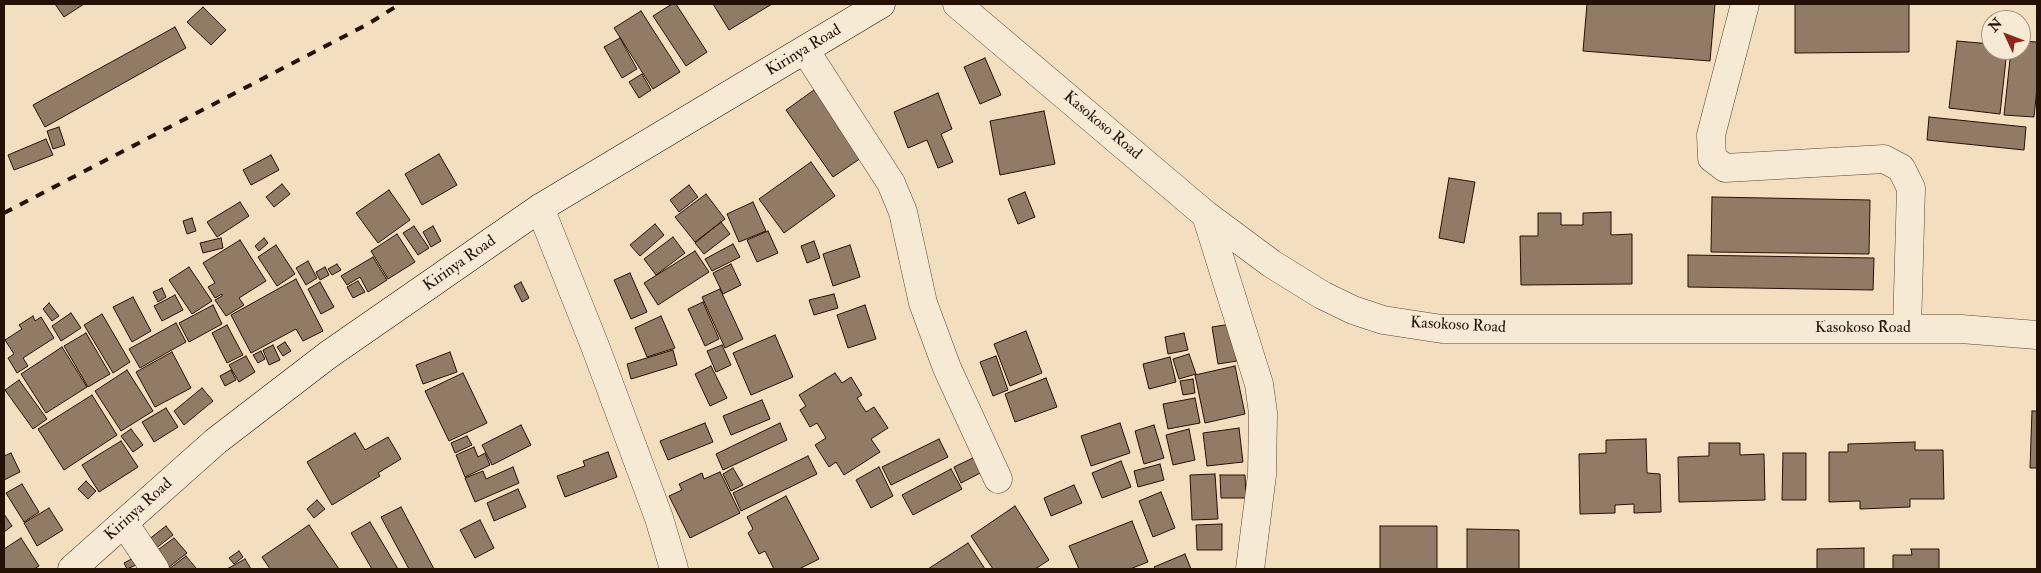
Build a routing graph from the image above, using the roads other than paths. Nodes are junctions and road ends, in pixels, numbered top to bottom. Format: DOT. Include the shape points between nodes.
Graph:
graph roads {
  1 [pos="880,4"];
  2 [pos="957,4"];
  3 [pos="1745,4"];
  4 [pos="805,50"];
  5 [pos="540,208"];
  6 [pos="1206,214"];
  7 [pos="1907,329"];
  8 [pos="2037,335"];
  9 [pos="998,480"];
  10 [pos="124,523"];
  11 [pos="72,569"];
  12 [pos="155,569"];
  13 [pos="674,569"];
  14 [pos="1250,569"];
  1 -- 4 [label="street, Kirinya Road"];
  2 -- 6 [label="street, Kasokoso Road"];
  3 -- 7 [label="street" via="1711,135 1712,158 1725,168 1884,159 1901,168 1911,188"];
  4 -- 5 [label="street, Kirinya Road"];
  4 -- 9 [label="street" via="891,183 903,212 923,303 947,368"];
  5 -- 10 [label="street, Kirinya Road" via="328,355 216,441"];
  5 -- 13 [label="street" via="599,355 659,518"];
  6 -- 7 [label="street, Kasokoso Road" via="1272,264 1322,295 1383,320 1442,329"];
  6 -- 14 [label="street" via="1261,394 1262,474"];
  7 -- 8 [label="street, Kasokoso Road"];
  10 -- 11 [label="street, Kirinya Road"];
  10 -- 12 [label="street"];
}
